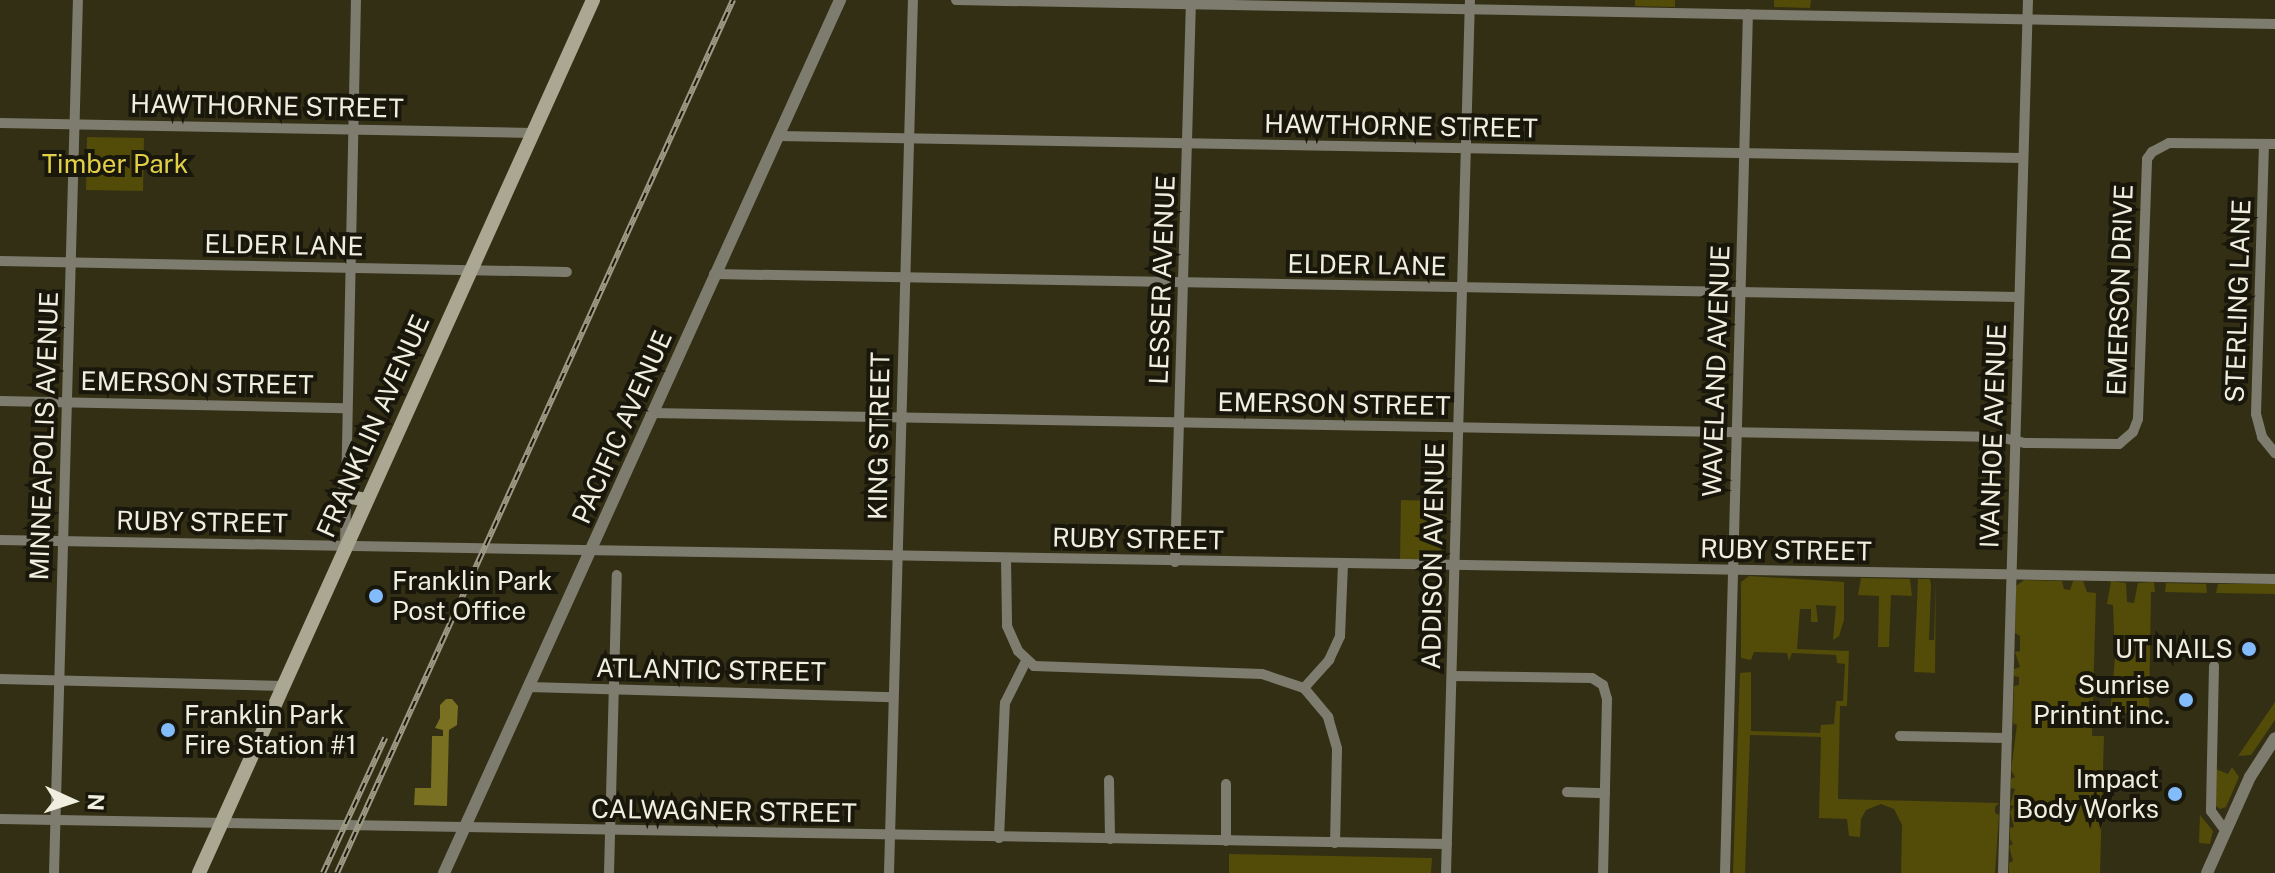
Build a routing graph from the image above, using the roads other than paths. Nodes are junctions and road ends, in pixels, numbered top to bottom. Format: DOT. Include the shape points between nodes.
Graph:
graph roads {
  1 [pos="78,0"];
  2 [pos="356,0"];
  3 [pos="593,0"];
  4 [pos="840,0"];
  5 [pos="913,0"];
  6 [pos="956,0"];
  7 [pos="2028,0"];
  8 [pos="1191,2"];
  9 [pos="1470,5"];
  10 [pos="1748,14"];
  11 [pos="2027,19"];
  12 [pos="2275,24"];
  13 [pos="0,123"];
  14 [pos="74,124"];
  15 [pos="353,130"];
  16 [pos="534,133"];
  17 [pos="778,136"];
  18 [pos="909,139"];
  19 [pos="1188,143"];
  20 [pos="2270,144"];
  21 [pos="1466,149"];
  22 [pos="1744,153"];
  23 [pos="2023,158"];
  24 [pos="0,261"];
  25 [pos="71,262"];
  26 [pos="350,268"];
  27 [pos="469,270"];
  28 [pos="567,272"];
  29 [pos="714,274"];
  30 [pos="905,278"];
  31 [pos="1184,284"];
  32 [pos="1462,289"];
  33 [pos="1741,293"];
  34 [pos="2019,297"];
  35 [pos="0,401"];
  36 [pos="67,402"];
  37 [pos="345,408"];
  38 [pos="651,413"];
  39 [pos="902,418"];
  40 [pos="1180,423"];
  41 [pos="1458,429"];
  42 [pos="1737,432"];
  43 [pos="2015,440"];
  44 [pos="2275,453"];
  45 [pos="344,492"];
  46 [pos="366,500"];
  47 [pos="0,540"];
  48 [pos="63,541"];
  49 [pos="345,548"];
  50 [pos="590,552"];
  51 [pos="897,556"];
  52 [pos="1006,559"];
  53 [pos="1175,562"];
  54 [pos="1343,565"];
  55 [pos="1455,567"];
  56 [pos="1733,571"];
  57 [pos="617,575"];
  58 [pos="2011,575"];
  59 [pos="2275,579"];
  60 [pos="1026,661"];
  61 [pos="2214,666"];
  62 [pos="1452,676"];
  63 [pos="0,679"];
  64 [pos="59,680"];
  65 [pos="285,686"];
  66 [pos="528,687"];
  67 [pos="1304,688"];
  68 [pos="614,691"];
  69 [pos="893,697"];
  70 [pos="1900,736"];
  71 [pos="2007,738"];
  72 [pos="2275,738"];
  73 [pos="1109,780"];
  74 [pos="1226,784"];
  75 [pos="1567,792"];
  76 [pos="1605,793"];
  77 [pos="0,819"];
  78 [pos="55,820"];
  79 [pos="222,824"];
  80 [pos="465,829"];
  81 [pos="2225,830"];
  82 [pos="611,831"];
  83 [pos="890,836"];
  84 [pos="999,838"];
  85 [pos="1110,839"];
  86 [pos="1226,841"];
  87 [pos="1335,843"];
  88 [pos="1447,844"];
  89 [pos="54,873"];
  90 [pos="199,873"];
  91 [pos="444,873"];
  92 [pos="609,873"];
  93 [pos="889,873"];
  94 [pos="1446,873"];
  95 [pos="1603,873"];
  96 [pos="1725,873"];
  97 [pos="2003,873"];
  98 [pos="2207,873"];
  1 -- 14 [label="street, MINNEAPOLIS AVENUE"];
  2 -- 15 [label="street"];
  3 -- 16 [label="main road, FRANKLIN AVENUE"];
  4 -- 17 [label="street, PACIFIC AVENUE"];
  5 -- 18 [label="street, KING STREET"];
  6 -- 8 [label="street"];
  7 -- 11 [label="street, IVANHOE AVENUE"];
  8 -- 9 [label="street"];
  8 -- 19 [label="street, LESSER AVENUE"];
  9 -- 10 [label="street"];
  9 -- 21 [label="street, ADDISON AVENUE"];
  10 -- 11 [label="street"];
  10 -- 22 [label="street, WAVELAND AVENUE"];
  11 -- 12 [label="street"];
  11 -- 23 [label="street, IVANHOE AVENUE"];
  13 -- 14 [label="street, HAWTHORNE STREET"];
  14 -- 15 [label="street, HAWTHORNE STREET"];
  14 -- 25 [label="street, MINNEAPOLIS AVENUE"];
  15 -- 16 [label="street, HAWTHORNE STREET"];
  15 -- 26 [label="street"];
  16 -- 27 [label="main road, FRANKLIN AVENUE"];
  17 -- 18 [label="street, HAWTHORNE STREET"];
  17 -- 29 [label="street, PACIFIC AVENUE"];
  18 -- 19 [label="street, HAWTHORNE STREET"];
  18 -- 30 [label="street, KING STREET"];
  19 -- 21 [label="street, HAWTHORNE STREET"];
  19 -- 31 [label="street, LESSER AVENUE"];
  20 -- 43 [label="street, EMERSON DRIVE" via="2169,143 2147,159 2138,419 2133,432 2119,444"];
  20 -- 44 [label="street, STERLING LANE" via="2256,414 2262,437"];
  21 -- 22 [label="street, HAWTHORNE STREET"];
  21 -- 32 [label="street, ADDISON AVENUE"];
  22 -- 23 [label="street, HAWTHORNE STREET"];
  22 -- 33 [label="street, WAVELAND AVENUE"];
  23 -- 34 [label="street, IVANHOE AVENUE"];
  24 -- 25 [label="street, ELDER LANE"];
  25 -- 26 [label="street, ELDER LANE"];
  25 -- 36 [label="street, MINNEAPOLIS AVENUE"];
  26 -- 27 [label="street, ELDER LANE"];
  26 -- 37 [label="street"];
  27 -- 28 [label="street, ELDER LANE"];
  27 -- 46 [label="main road, FRANKLIN AVENUE"];
  29 -- 30 [label="street, ELDER LANE"];
  29 -- 38 [label="street, PACIFIC AVENUE"];
  30 -- 31 [label="street, ELDER LANE"];
  30 -- 39 [label="street, KING STREET"];
  31 -- 32 [label="street, ELDER LANE"];
  31 -- 40 [label="street, LESSER AVENUE"];
  32 -- 33 [label="street, ELDER LANE"];
  32 -- 41 [label="street, ADDISON AVENUE"];
  33 -- 34 [label="street, ELDER LANE"];
  33 -- 42 [label="street, WAVELAND AVENUE"];
  34 -- 43 [label="street, IVANHOE AVENUE"];
  35 -- 36 [label="street, EMERSON STREET"];
  36 -- 37 [label="street, EMERSON STREET"];
  36 -- 48 [label="street, MINNEAPOLIS AVENUE"];
  37 -- 45 [label="street"];
  38 -- 39 [label="street, EMERSON STREET"];
  38 -- 50 [label="street, PACIFIC AVENUE"];
  39 -- 40 [label="street, EMERSON STREET"];
  39 -- 51 [label="street, KING STREET"];
  40 -- 41 [label="street, EMERSON STREET"];
  40 -- 53 [label="street, LESSER AVENUE"];
  41 -- 42 [label="street, EMERSON STREET"];
  41 -- 55 [label="street, ADDISON AVENUE"];
  42 -- 43 [label="street, EMERSON STREET"];
  42 -- 56 [label="street, WAVELAND AVENUE"];
  43 -- 58 [label="street, IVANHOE AVENUE"];
  45 -- 46 [label="main road"];
  45 -- 49 [label="street"];
  46 -- 49 [label="main road, FRANKLIN AVENUE"];
  47 -- 48 [label="street, RUBY STREET"];
  48 -- 49 [label="street, RUBY STREET"];
  48 -- 64 [label="street, MINNEAPOLIS AVENUE"];
  49 -- 50 [label="street, RUBY STREET"];
  49 -- 65 [label="main road, FRANKLIN AVENUE"];
  50 -- 51 [label="street, RUBY STREET"];
  50 -- 66 [label="street, PACIFIC AVENUE"];
  51 -- 52 [label="street, RUBY STREET"];
  51 -- 69 [label="street, KING STREET"];
  52 -- 53 [label="street, RUBY STREET"];
  52 -- 60 [label="street" via="1007,626"];
  53 -- 54 [label="street, RUBY STREET"];
  54 -- 55 [label="street, RUBY STREET"];
  54 -- 67 [label="street" via="1340,636 1329,660"];
  55 -- 56 [label="street, RUBY STREET"];
  55 -- 62 [label="street, ADDISON AVENUE"];
  56 -- 58 [label="street, RUBY STREET"];
  56 -- 96 [label="street, WAVELAND AVENUE"];
  57 -- 68 [label="street"];
  58 -- 59 [label="street, RUBY STREET"];
  58 -- 71 [label="street, IVANHOE AVENUE"];
  60 -- 67 [label="street" via="1044,667 1262,674"];
  60 -- 84 [label="street" via="1005,703"];
  61 -- 81 [label="street" via="2211,811"];
  62 -- 76 [label="street" via="1598,681 1607,699"];
  62 -- 88 [label="street, ADDISON AVENUE"];
  63 -- 64 [label="street"];
  64 -- 65 [label="street"];
  64 -- 78 [label="street, MINNEAPOLIS AVENUE"];
  65 -- 79 [label="main road, FRANKLIN AVENUE"];
  66 -- 68 [label="street, ATLANTIC STREET"];
  66 -- 80 [label="street, PACIFIC AVENUE"];
  67 -- 87 [label="street" via="1328,717 1337,749"];
  68 -- 69 [label="street, ATLANTIC STREET"];
  68 -- 82 [label="street"];
  69 -- 83 [label="street, KING STREET"];
  70 -- 71 [label="street"];
  71 -- 97 [label="street, IVANHOE AVENUE"];
  72 -- 81 [label="street"];
  73 -- 85 [label="street"];
  74 -- 86 [label="street"];
  75 -- 76 [label="street"];
  76 -- 95 [label="street"];
  77 -- 78 [label="street, CALWAGNER STREET"];
  78 -- 79 [label="street, CALWAGNER STREET"];
  78 -- 89 [label="street, MINNEAPOLIS AVENUE"];
  79 -- 80 [label="street, CALWAGNER STREET"];
  79 -- 90 [label="main road, FRANKLIN AVENUE"];
  80 -- 82 [label="street, CALWAGNER STREET"];
  80 -- 91 [label="street, PACIFIC AVENUE"];
  81 -- 98 [label="street"];
  82 -- 83 [label="street, CALWAGNER STREET"];
  82 -- 92 [label="street"];
  83 -- 84 [label="street, CALWAGNER STREET"];
  83 -- 93 [label="street, KING STREET"];
  84 -- 85 [label="street, CALWAGNER STREET"];
  85 -- 86 [label="street, CALWAGNER STREET"];
  86 -- 87 [label="street, CALWAGNER STREET"];
  87 -- 88 [label="street, CALWAGNER STREET"];
  88 -- 94 [label="street, ADDISON AVENUE"];
}
